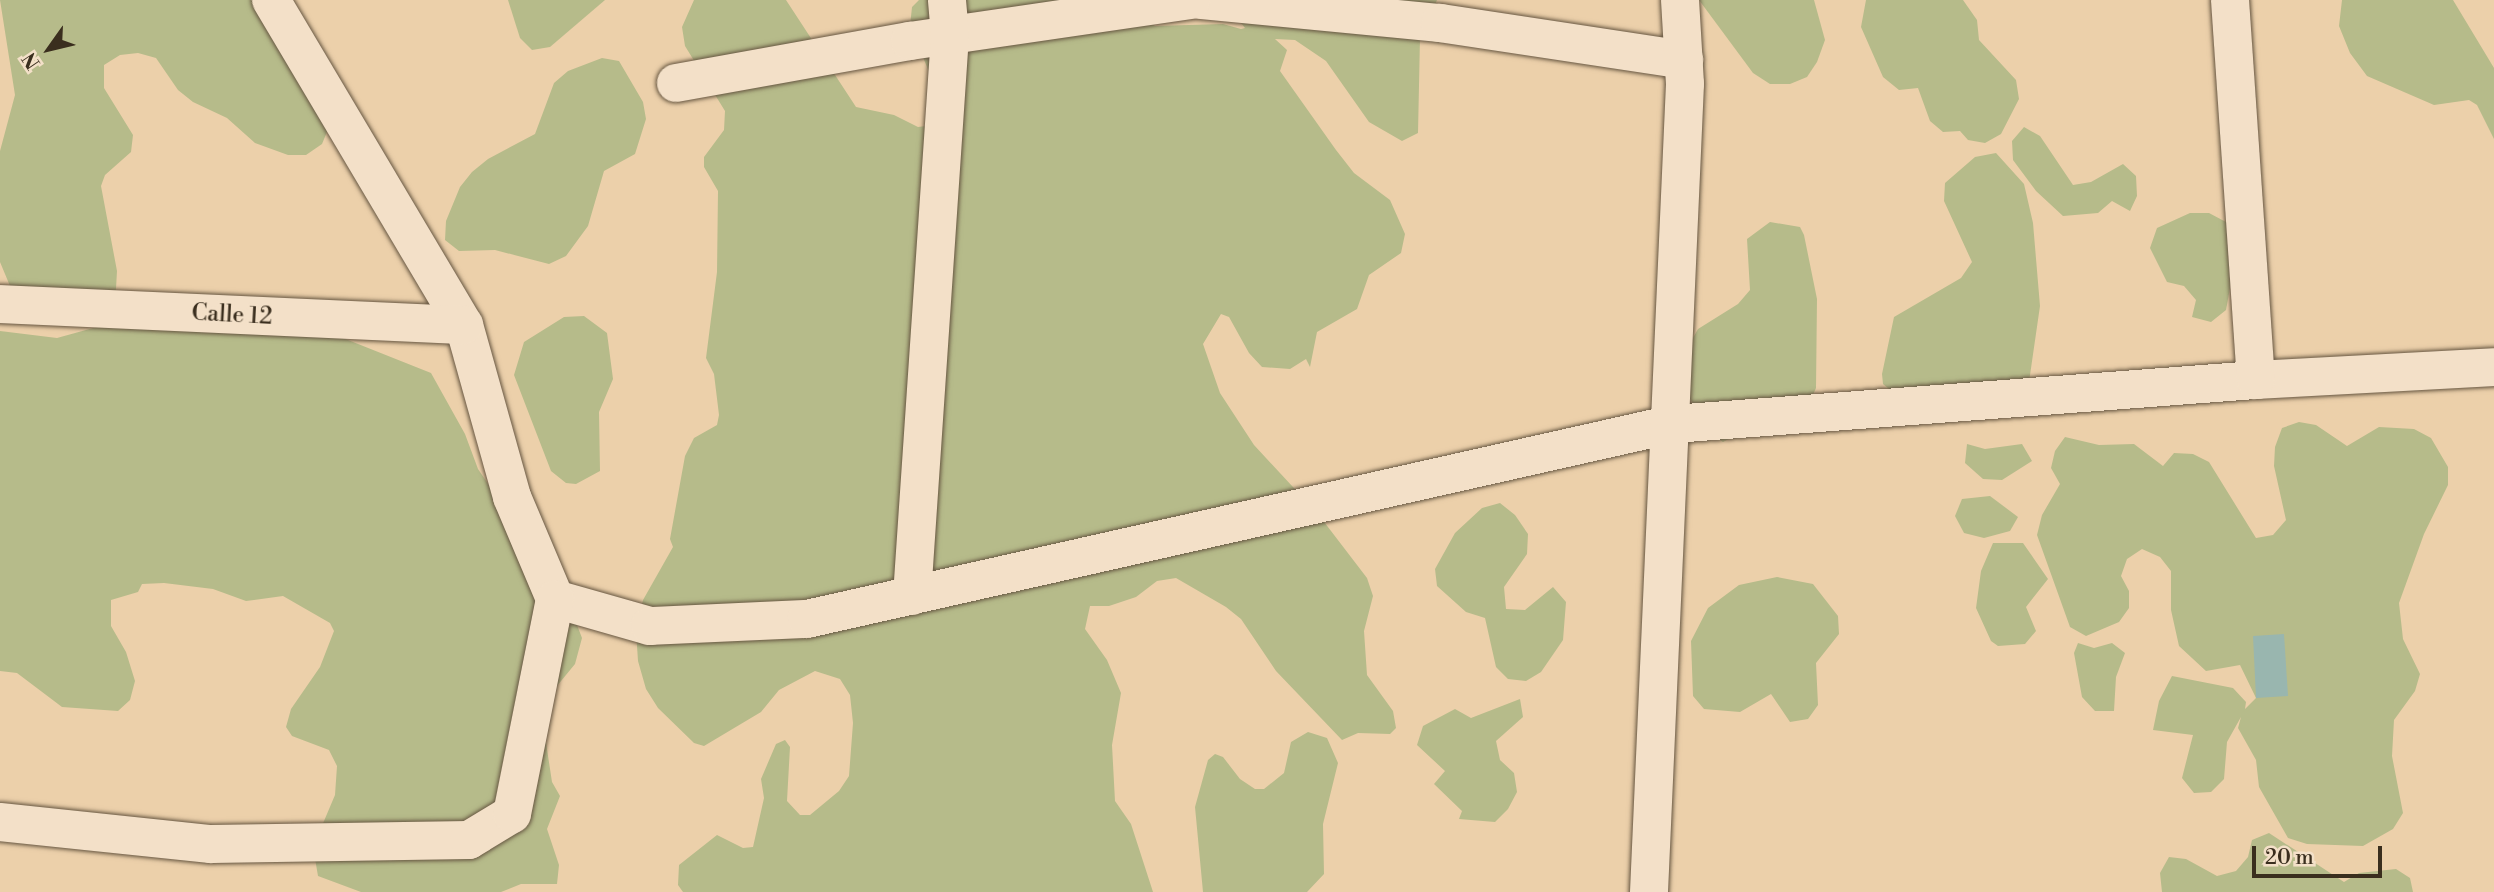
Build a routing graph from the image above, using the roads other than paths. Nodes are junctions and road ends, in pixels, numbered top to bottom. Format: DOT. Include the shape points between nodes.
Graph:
graph roads {
  1 [pos="271,0"];
  2 [pos="1191,0"];
  3 [pos="1200,0"];
  4 [pos="1679,0"];
  5 [pos="2230,0"];
  6 [pos="948,18"];
  7 [pos="1684,60"];
  8 [pos="677,83"];
  9 [pos="0,304"];
  10 [pos="464,325"];
  11 [pos="2494,367"];
  12 [pos="2256,380"];
  13 [pos="1673,424"];
  14 [pos="912,596"];
  15 [pos="555,598"];
  16 [pos="0,822"];
  17 [pos="1648,892"];
  1 -- 10 [label="street"];
  2 -- 6 [label="street"];
  3 -- 7 [label="street" via="1440,23"];
  4 -- 7 [label="street"];
  5 -- 12 [label="street"];
  6 -- 8 [label="street"];
  6 -- 14 [label="street"];
  7 -- 13 [label="street"];
  9 -- 10 [label="street, Calle 12"];
  10 -- 15 [label="street" via="512,497"];
  11 -- 12 [label="street"];
  12 -- 13 [label="street"];
  13 -- 14 [label="street"];
  13 -- 17 [label="street"];
  14 -- 15 [label="street" via="807,620 649,626"];
  15 -- 16 [label="street" via="512,814 469,840 211,844"];
}
